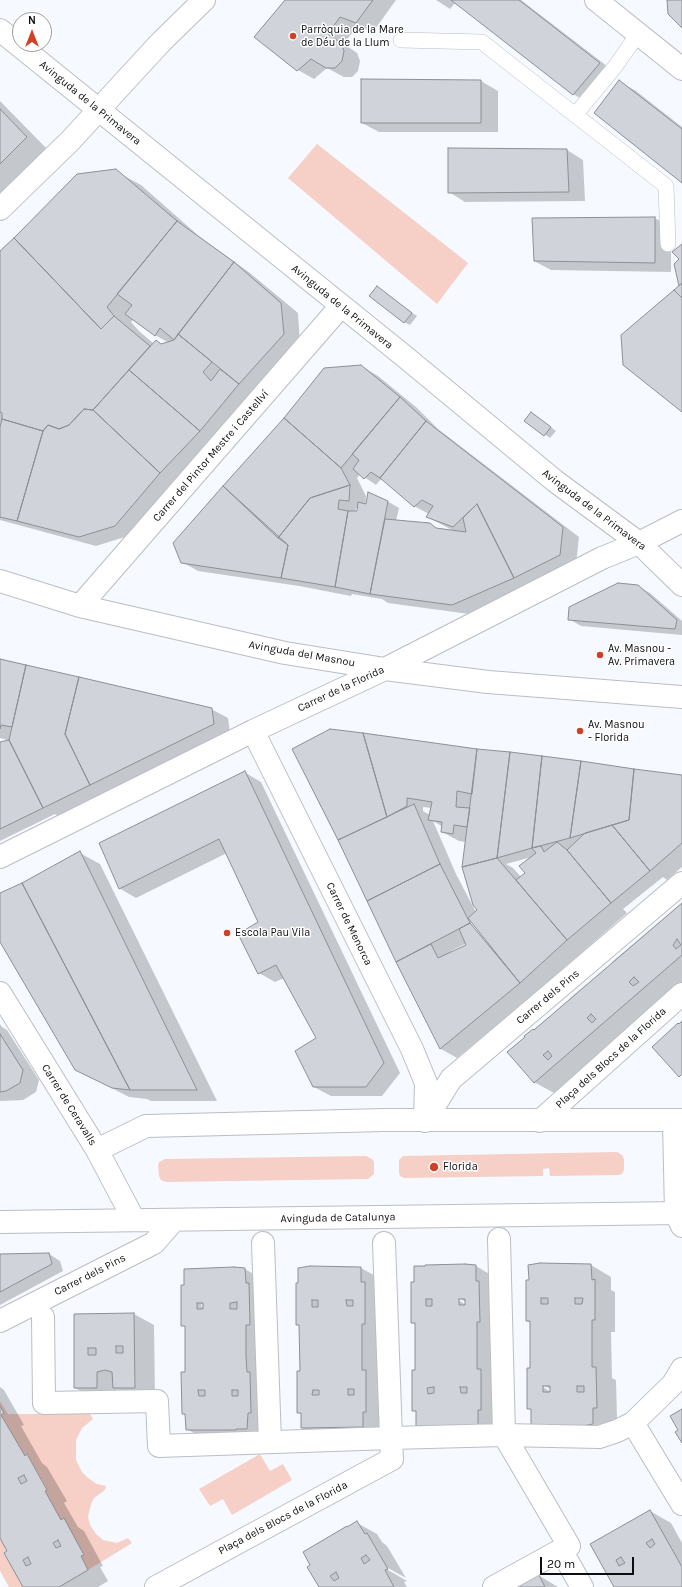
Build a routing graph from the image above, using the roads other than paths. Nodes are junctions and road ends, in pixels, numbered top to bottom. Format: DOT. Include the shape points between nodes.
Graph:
graph roads {
  1 [pos="204,0"];
  2 [pos="598,0"];
  3 [pos="0,30"];
  4 [pos="638,34"];
  5 [pos="401,40"];
  6 [pos="682,69"];
  7 [pos="99,110"];
  8 [pos="574,114"];
  9 [pos="0,209"];
  10 [pos="668,244"];
  11 [pos="341,306"];
  12 [pos="682,521"];
  13 [pos="639,543"];
  14 [pos="0,580"];
  15 [pos="682,585"];
  16 [pos="80,606"];
  17 [pos="385,669"];
  18 [pos="682,697"];
  19 [pos="253,731"];
  20 [pos="0,857"];
  21 [pos="682,883"];
  22 [pos="0,993"];
  23 [pos="682,994"];
  24 [pos="540,1120"];
  25 [pos="678,1120"];
  26 [pos="425,1121"];
  27 [pos="97,1150"];
  28 [pos="680,1217"];
  29 [pos="134,1220"];
  30 [pos="174,1220"];
  31 [pos="0,1222"];
  32 [pos="499,1239"];
  33 [pos="263,1243"];
  34 [pos="384,1243"];
  35 [pos="43,1317"];
  36 [pos="0,1321"];
  37 [pos="682,1369"];
  38 [pos="633,1423"];
  39 [pos="504,1436"];
  40 [pos="391,1438"];
  41 [pos="270,1442"];
  42 [pos="682,1504"];
  43 [pos="561,1550"];
  44 [pos="156,1587"];
  45 [pos="494,1587"];
  46 [pos="582,1587"];
  1 -- 7 [label="street"];
  2 -- 4 [label="street"];
  3 -- 7 [label="street, Avinguda de la Primavera"];
  4 -- 6 [label="street"];
  4 -- 8 [label="lane" via="614,68 576,115"];
  5 -- 8 [label="lane" via="482,42"];
  7 -- 9 [label="street"];
  7 -- 11 [label="street, Avinguda de la Primavera"];
  8 -- 10 [label="lane" via="666,186"];
  11 -- 13 [label="street, Avinguda de la Primavera" via="555,481"];
  11 -- 16 [label="street, Carrer del Pintor Mestre i Castellví"];
  12 -- 13 [label="street, Carrer de la Florida"];
  13 -- 15 [label="street, Avinguda de la Primavera"];
  13 -- 17 [label="street, Carrer de la Florida" via="602,558"];
  14 -- 16 [label="street, Avinguda del Masnou"];
  16 -- 17 [label="street, Avinguda del Masnou" via="285,653"];
  17 -- 18 [label="street, Avinguda del Masnou" via="488,682"];
  17 -- 19 [label="street, Carrer de la Florida"];
  19 -- 20 [label="street, Carrer de la Florida"];
  19 -- 26 [label="street, Carrer de Menorca" via="412,1049 426,1082"];
  21 -- 26 [label="street, Carrer dels Pins" via="451,1079"];
  22 -- 27 [label="street, Carrer de Ceravalls"];
  23 -- 24 [label="street, Plaça dels Blocs de la Florida"];
  24 -- 25 [label="street, Avinguda de Catalunya"];
  24 -- 26 [label="street, Avinguda de Catalunya"];
  25 -- 28 [label="street, Avinguda de Catalunya"];
  26 -- 27 [label="street, Avinguda de Catalunya" via="146,1126"];
  27 -- 29 [label="street, Carrer de Ceravalls"];
  28 -- 30 [label="street, Avinguda de Catalunya"];
  29 -- 30 [label="street, Avinguda de Catalunya"];
  29 -- 31 [label="street, Avinguda de Catalunya"];
  30 -- 36 [label="street, Carrer dels Pins" via="154,1243"];
  32 -- 39 [label="street"];
  33 -- 41 [label="street"];
  34 -- 40 [label="street, Plaça dels Blocs de la Florida"];
  35 -- 41 [label="street" via="44,1403 157,1401 159,1446"];
  37 -- 38 [label="street" via="673,1384"];
  38 -- 39 [label="street" via="599,1437"];
  38 -- 42 [label="street"];
  39 -- 40 [label="street"];
  39 -- 43 [label="street" via="569,1546"];
  40 -- 41 [label="street"];
  40 -- 44 [label="street, Plaça dels Blocs de la Florida" via="392,1459"];
  43 -- 45 [label="street"];
  43 -- 46 [label="street"];
}
